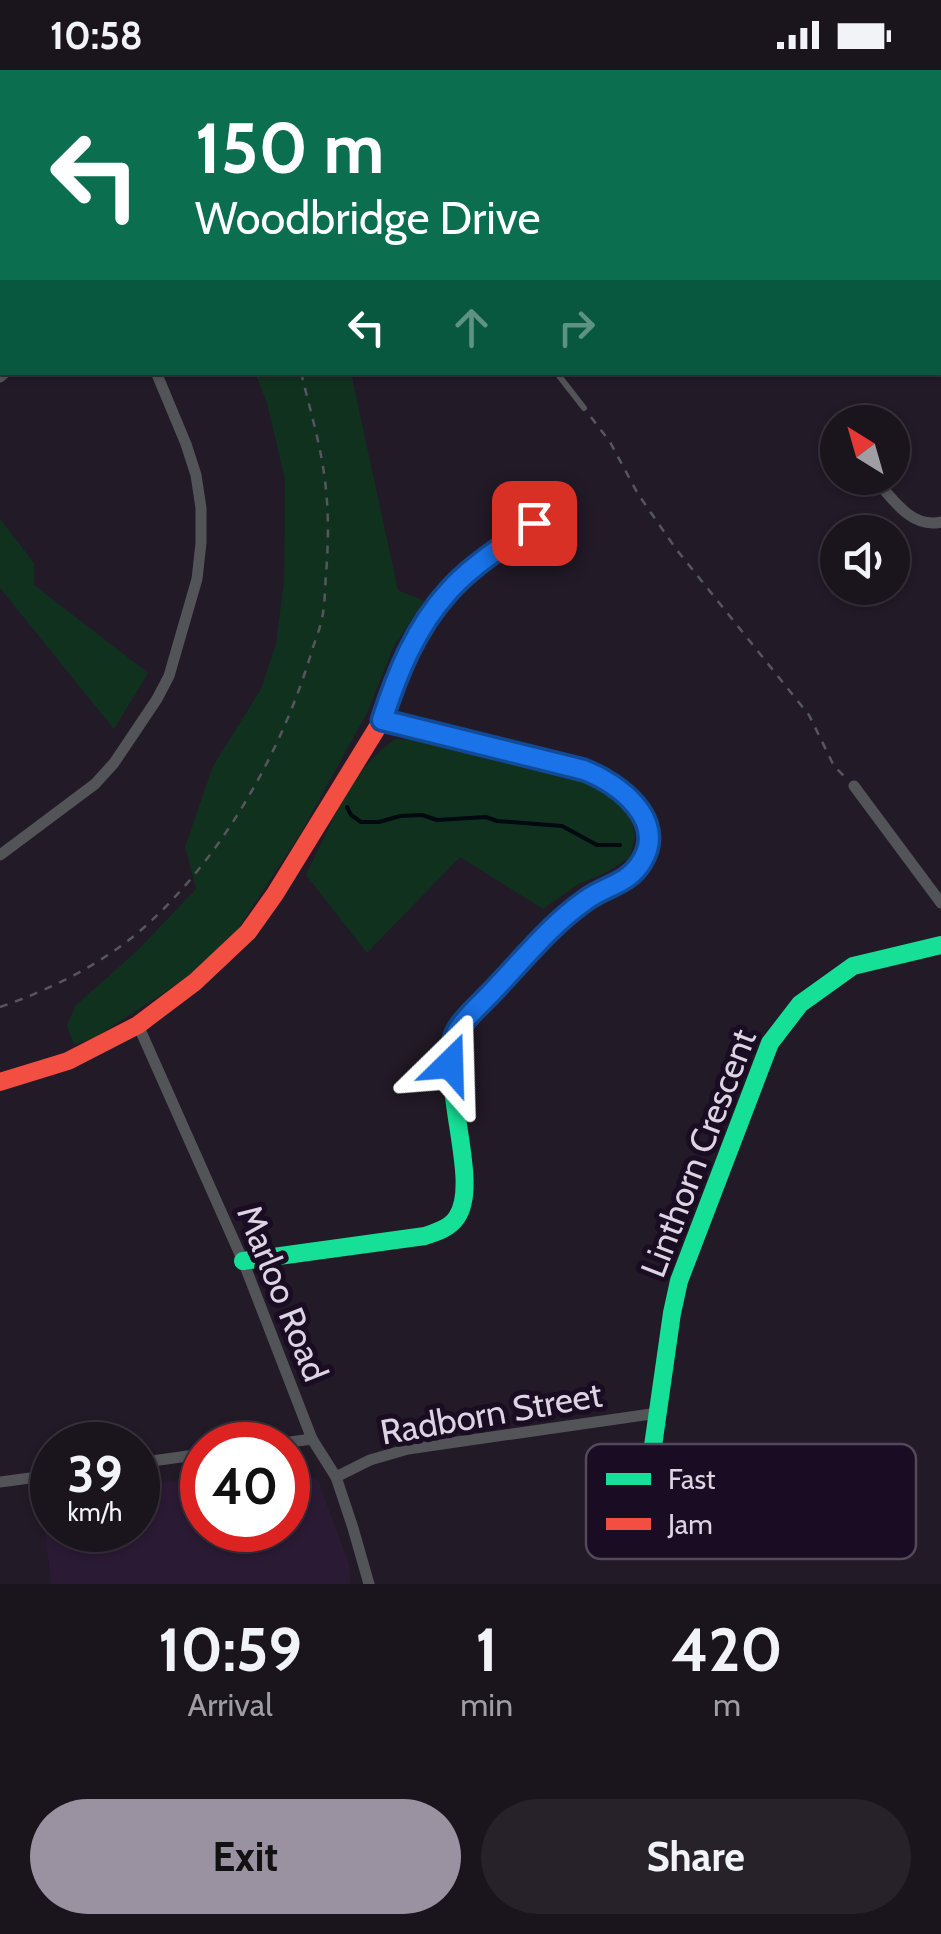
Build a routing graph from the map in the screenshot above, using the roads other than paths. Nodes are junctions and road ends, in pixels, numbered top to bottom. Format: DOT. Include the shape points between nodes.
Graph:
graph roads {
  1 [pos="157,375"];
  2 [pos="558,375"];
  3 [pos="584,408"];
  4 [pos="889,495"];
  5 [pos="941,522"];
  6 [pos="534,523"];
  7 [pos="382,720"];
  8 [pos="854,786"];
  9 [pos="0,855"];
  10 [pos="941,903"];
  11 [pos="941,946"];
  12 [pos="138,1026"];
  13 [pos="0,1082"];
  14 [pos="243,1261"];
  15 [pos="658,1413"];
  16 [pos="312,1439"];
  17 [pos="654,1444"];
  18 [pos="336,1477"];
  19 [pos="30,1478"];
  20 [pos="0,1482"];
  21 [pos="368,1584"];
  1 -- 9 [label="street" via="186,444 201,508 197,579 169,676 105,774"];
  2 -- 3 [label="lane"];
  4 -- 5 [label="street" via="918,522"];
  6 -- 7 [label="street" via="436,607 396,677"];
  7 -- 12 [label="street" via="248,932"];
  7 -- 14 [label="street" via="600,777 646,819 650,847 630,876 558,922 456,1033 450,1064 466,1186 456,1222 426,1236"];
  8 -- 10 [label="street"];
  11 -- 15 [label="street, Linthorn Crescent" via="853,966 800,1004 770,1043 679,1281"];
  12 -- 13 [label="street" via="68,1061"];
  12 -- 14 [label="street, Marloo Road"];
  14 -- 16 [label="street, Marloo Road"];
  15 -- 17 [label="street, Linthorn Crescent"];
  15 -- 18 [label="street, Radborn Street" via="408,1449"];
  16 -- 18 [label="street, Marloo Road"];
  18 -- 21 [label="street, Marloo Road"];
  19 -- 20 [label="street"];
}
